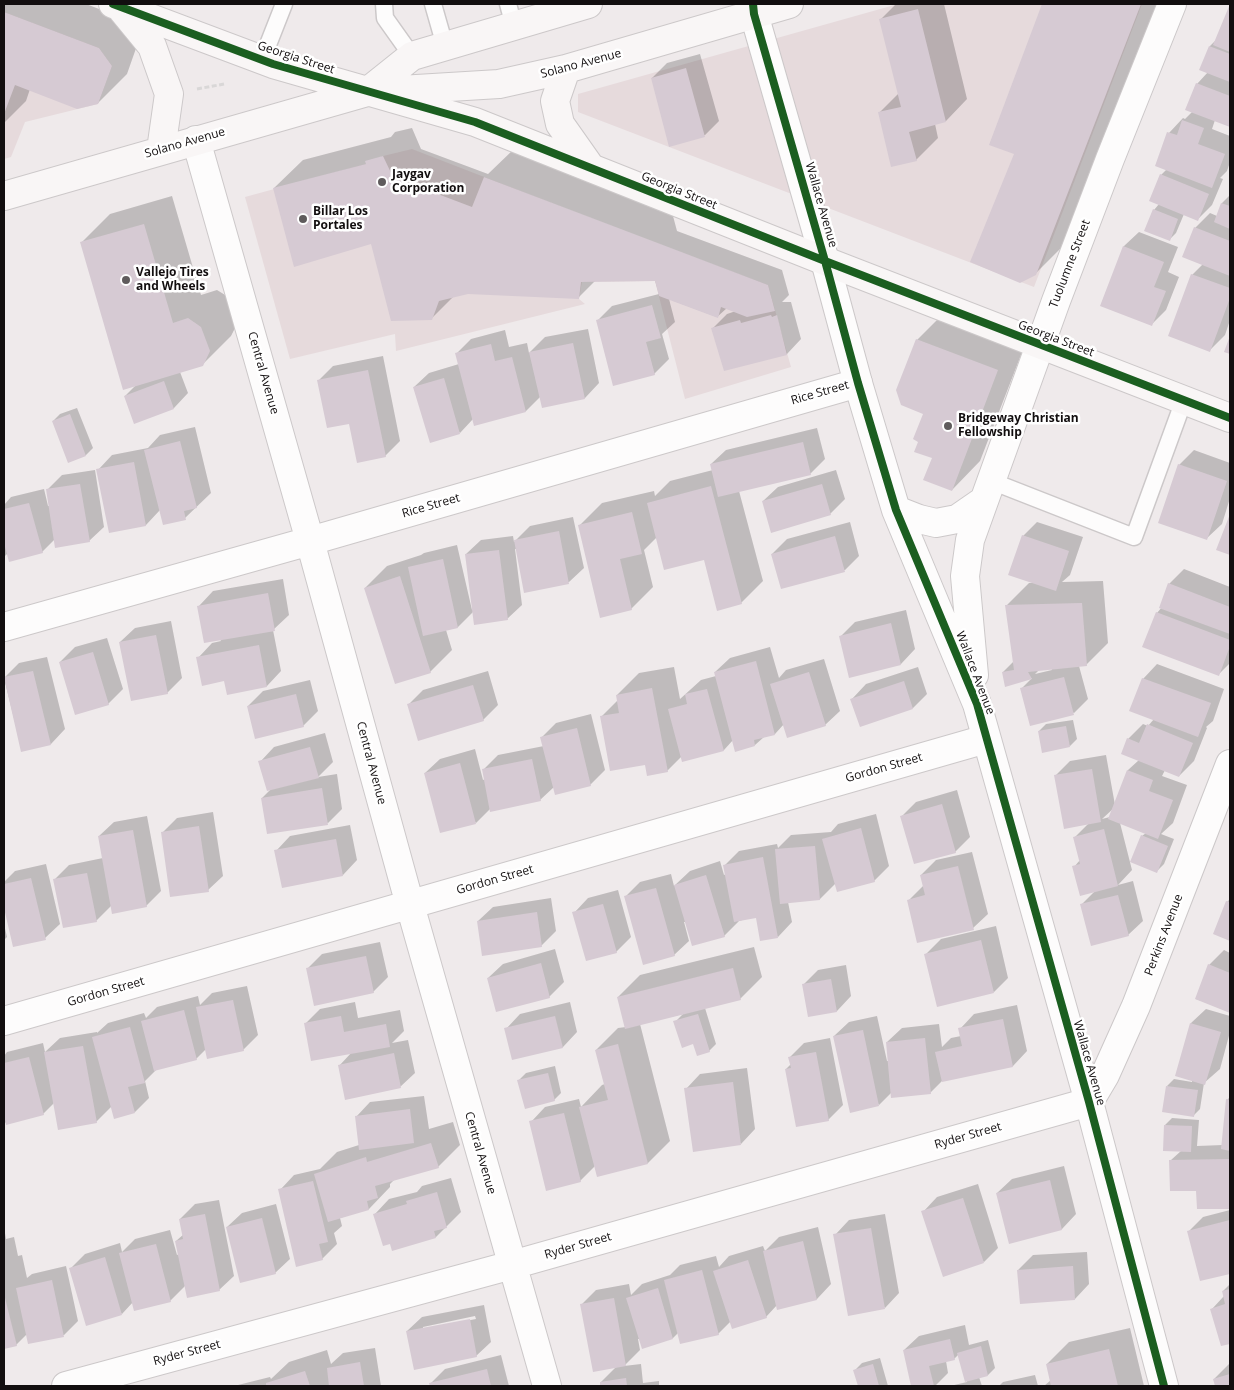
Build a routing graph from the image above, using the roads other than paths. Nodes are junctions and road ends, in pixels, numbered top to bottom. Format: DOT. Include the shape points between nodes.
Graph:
graph roads {
  1 [pos="284,4"];
  2 [pos="384,4"];
  3 [pos="433,4"];
  4 [pos="588,4"];
  5 [pos="789,4"];
  6 [pos="1172,4"];
  7 [pos="125,6"];
  8 [pos="754,9"];
  9 [pos="511,15"];
  10 [pos="446,46"];
  11 [pos="412,56"];
  12 [pos="262,60"];
  13 [pos="566,69"];
  14 [pos="366,92"];
  15 [pos="196,140"];
  16 [pos="161,150"];
  17 [pos="591,168"];
  18 [pos="4,196"];
  19 [pos="826,261"];
  20 [pos="1040,345"];
  21 [pos="858,383"];
  22 [pos="1184,400"];
  23 [pos="1230,418"];
  24 [pos="987,491"];
  25 [pos="896,510"];
  26 [pos="310,541"];
  27 [pos="4,627"];
  28 [pos="977,704"];
  29 [pos="986,739"];
  30 [pos="1230,764"];
  31 [pos="410,905"];
  32 [pos="4,1022"];
  33 [pos="1089,1102"];
  34 [pos="512,1265"];
  35 [pos="66,1386"];
  36 [pos="547,1386"];
  37 [pos="1164,1386"];
  1 -- 12 [label="lane"];
  2 -- 11 [label="lane" via="385,18"];
  3 -- 10 [label="lane"];
  4 -- 9 [label="main road, Solano Avenue"];
  5 -- 8 [label="main road, Solano Avenue"];
  6 -- 20 [label="street, Tuolumne Street"];
  7 -- 12 [label="main road, Georgia Street"];
  7 -- 16 [label="main road" via="152,46 169,94"];
  8 -- 13 [label="main road, Solano Avenue"];
  8 -- 19 [label="street, Wallace Avenue"];
  9 -- 10 [label="main road, Solano Avenue"];
  10 -- 11 [label="main road, Solano Avenue"];
  11 -- 14 [label="main road, Solano Avenue"];
  12 -- 14 [label="main road, Georgia Street"];
  13 -- 14 [label="main road, Solano Avenue" via="499,84"];
  13 -- 17 [label="main road" via="555,101 560,124"];
  14 -- 15 [label="main road, Solano Avenue"];
  14 -- 17 [label="main road, Georgia Street" via="475,122"];
  15 -- 16 [label="main road, Solano Avenue"];
  15 -- 26 [label="street, Central Avenue"];
  16 -- 18 [label="main road, Solano Avenue"];
  17 -- 19 [label="main road, Georgia Street"];
  19 -- 20 [label="main road, Georgia Street"];
  19 -- 21 [label="street, Wallace Avenue"];
  20 -- 22 [label="main road, Georgia Street"];
  20 -- 24 [label="street, Tuolumne Street"];
  21 -- 25 [label="street, Wallace Avenue"];
  21 -- 26 [label="street, Rice Street"];
  22 -- 23 [label="main road, Georgia Street"];
  22 -- 24 [label="lane" via="1134,537"];
  24 -- 25 [label="street" via="957,518 936,523"];
  24 -- 28 [label="street, Tuolumne Street" via="970,540 964,576"];
  25 -- 28 [label="street, Wallace Avenue"];
  26 -- 27 [label="street, Rice Street"];
  26 -- 31 [label="street, Central Avenue"];
  28 -- 29 [label="street, Wallace Avenue"];
  29 -- 31 [label="street, Gordon Street"];
  29 -- 33 [label="street, Wallace Avenue"];
  30 -- 33 [label="street, Perkins Avenue" via="1136,1006"];
  31 -- 32 [label="street, Gordon Street"];
  31 -- 34 [label="street, Central Avenue"];
  33 -- 34 [label="street, Ryder Street"];
  33 -- 37 [label="street, Wallace Avenue"];
  34 -- 35 [label="street, Ryder Street"];
  34 -- 36 [label="street, Central Avenue"];
}
